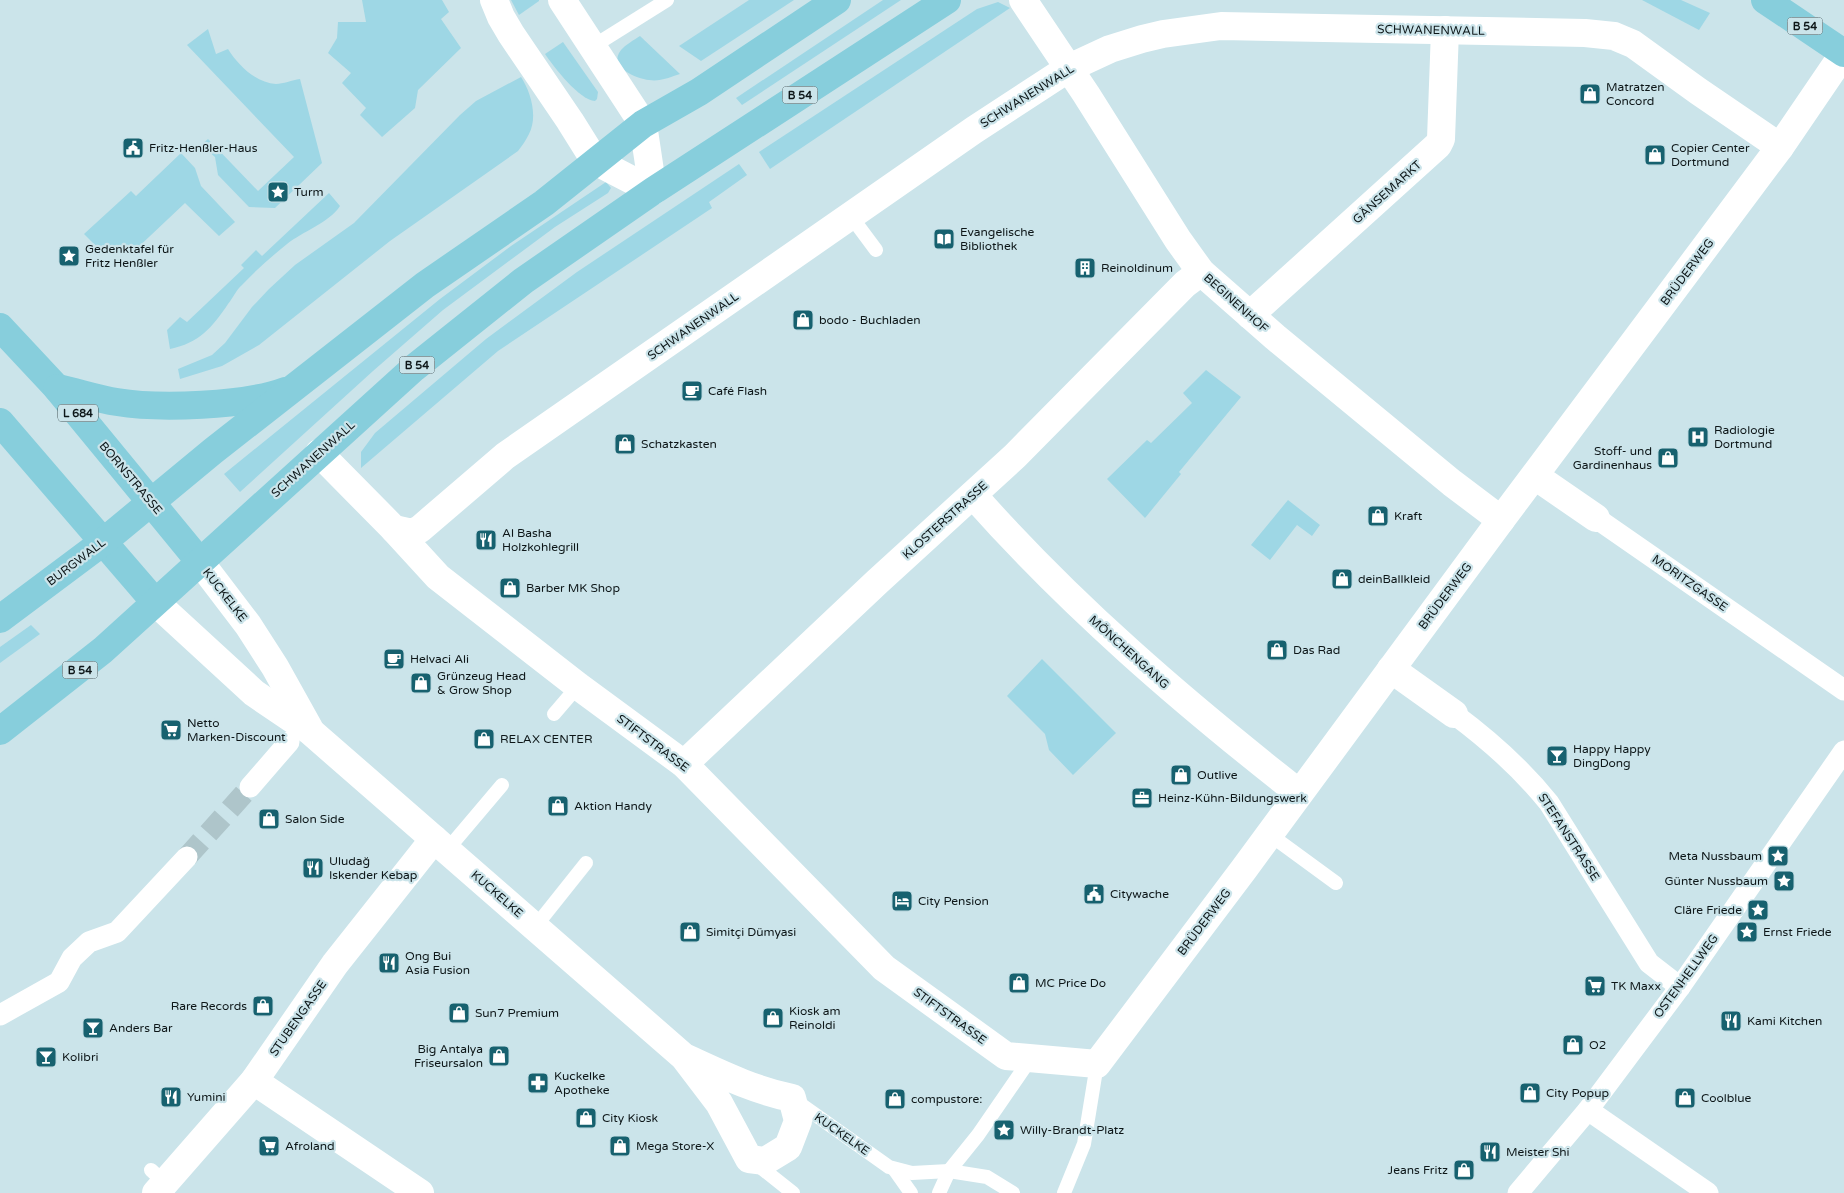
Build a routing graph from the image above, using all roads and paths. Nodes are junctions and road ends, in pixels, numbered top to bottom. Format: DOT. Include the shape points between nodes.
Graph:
graph roads {
  1 [pos="494,0"];
  2 [pos="562,0"];
  3 [pos="667,0"];
  4 [pos="837,0"];
  5 [pos="947,0"];
  6 [pos="1023,0"];
  7 [pos="1765,0"];
  8 [pos="1445,30"];
  9 [pos="592,47"];
  10 [pos="1844,53"];
  11 [pos="1069,68"];
  12 [pos="643,124"];
  13 [pos="1780,147"];
  14 [pos="595,161"];
  15 [pos="653,191"];
  16 [pos="850,215"];
  17 [pos="876,250"];
  18 [pos="1201,272"];
  19 [pos="1250,315"];
  20 [pos="0,327"];
  21 [pos="298,386"];
  22 [pos="57,388"];
  23 [pos="0,422"];
  24 [pos="319,453"];
  25 [pos="1535,476"];
  26 [pos="973,495"];
  27 [pos="152,503"];
  28 [pos="1596,518"];
  29 [pos="1501,520"];
  30 [pos="394,529"];
  31 [pos="103,542"];
  32 [pos="200,562"];
  33 [pos="155,602"];
  34 [pos="0,619"];
  35 [pos="1391,669"];
  36 [pos="578,686"];
  37 [pos="1844,690"];
  38 [pos="554,714"];
  39 [pos="1454,714"];
  40 [pos="0,731"];
  41 [pos="300,737"];
  42 [pos="1844,751"];
  43 [pos="684,764"];
  44 [pos="502,784"];
  45 [pos="250,787"];
  46 [pos="1299,793"];
  47 [pos="1269,834"];
  48 [pos="440,845"];
  49 [pos="186,857"];
  50 [pos="586,863"];
  51 [pos="1336,883"];
  52 [pos="535,927"];
  53 [pos="1680,987"];
  54 [pos="0,1015"];
  55 [pos="684,1056"];
  56 [pos="1018,1057"];
  57 [pos="1097,1064"];
  58 [pos="254,1081"];
  59 [pos="792,1098"];
  60 [pos="1588,1110"];
  61 [pos="749,1159"];
  62 [pos="894,1169"];
  63 [pos="949,1171"];
  64 [pos="157,1182"];
  65 [pos="417,1192"];
  66 [pos="793,1193"];
  67 [pos="911,1193"];
  68 [pos="939,1193"];
  69 [pos="1013,1193"];
  70 [pos="1064,1193"];
  71 [pos="1518,1193"];
  72 [pos="1708,1193"];
  1 -- 14 [label="street" via="511,34"];
  2 -- 9 [label="street"];
  3 -- 9 [label="lane"];
  4 -- 12 [label="main road" via="699,92"];
  5 -- 15 [label="main road, SCHWANENWALL / B 54"];
  6 -- 11 [label="street, BEGINENHOF"];
  7 -- 10 [label="main road, B 54"];
  8 -- 11 [label="street, SCHWANENWALL" via="1221,26 1142,39 1110,49"];
  8 -- 13 [label="street, SCHWANENWALL" via="1614,36 1634,44"];
  8 -- 19 [label="street, GÄNSEMARKT" via="1441,139 1438,145"];
  9 -- 12 [label="street"];
  10 -- 13 [label="street, BRÜDERWEG"];
  11 -- 16 [label="street, SCHWANENWALL"];
  11 -- 18 [label="street, BEGINENHOF"];
  12 -- 14 [label="main road"];
  12 -- 15 [label="street"];
  13 -- 25 [label="street, BRÜDERWEG"];
  14 -- 15 [label="street"];
  14 -- 21 [label="main road" via="544,203 425,284"];
  15 -- 24 [label="main road, SCHWANENWALL / B 54" via="523,281 414,368"];
  16 -- 17 [label="lane"];
  16 -- 30 [label="street, SCHWANENWALL" via="505,456 420,529 412,533"];
  18 -- 19 [label="street, BEGINENHOF"];
  18 -- 26 [label="street, KLOSTERSTRASSE" via="1185,284 1016,456"];
  19 -- 29 [label="street, BEGINENHOF" via="1452,484"];
  20 -- 22 [label="main road, BORNSTRASSE / L 684"];
  21 -- 22 [label="main road" via="250,400 168,406 118,402"];
  21 -- 27 [label="main road"];
  22 -- 27 [label="main road, BORNSTRASSE / L 684"];
  23 -- 31 [label="main road"];
  24 -- 30 [label="street, STIFTSTRASSE"];
  24 -- 32 [label="main road, SCHWANENWALL / B 54"];
  25 -- 28 [label="street, MORITZGASSE"];
  25 -- 29 [label="street, BRÜDERWEG"];
  26 -- 43 [label="street, KLOSTERSTRASSE"];
  26 -- 46 [label="street, MÖNCHENGANG" via="1093,619 1172,691"];
  27 -- 31 [label="main road, BURGWALL"];
  27 -- 32 [label="main road, BORNSTRASSE / L 684"];
  28 -- 37 [label="street, MORITZGASSE"];
  29 -- 35 [label="street, BRÜDERWEG"];
  30 -- 36 [label="street, STIFTSTRASSE" via="438,577"];
  31 -- 33 [label="main road"];
  31 -- 34 [label="main road, BURGWALL"];
  32 -- 33 [label="main road, SCHWANENWALL / B 54"];
  32 -- 41 [label="street, KUCKELKE" via="275,667"];
  33 -- 40 [label="main road, B 54" via="80,670"];
  33 -- 41 [label="street, KUCKELKE"];
  35 -- 39 [label="street, STEFANSTRASSE"];
  35 -- 46 [label="street, BRÜDERWEG"];
  36 -- 38 [label="lane"];
  36 -- 43 [label="street, STIFTSTRASSE"];
  39 -- 53 [label="street, STEFANSTRASSE" via="1491,742 1536,787 1649,962"];
  41 -- 45 [label="street"];
  41 -- 48 [label="street, KUCKELKE"];
  42 -- 53 [label="street, OSTENHELLWEG"];
  43 -- 56 [label="street, STIFTSTRASSE" via="884,968"];
  44 -- 48 [label="lane"];
  46 -- 47 [label="street, BRÜDERWEG"];
  47 -- 51 [label="lane"];
  47 -- 57 [label="street, BRÜDERWEG"];
  48 -- 52 [label="street, KUCKELKE"];
  48 -- 58 [label="street, STUBENGASSE" via="335,964"];
  49 -- 54 [label="street" via="117,932 89,942 72,958 58,982"];
  50 -- 52 [label="lane"];
  52 -- 55 [label="street, KUCKELKE"];
  53 -- 60 [label="street, OSTENHELLWEG"];
  55 -- 59 [label="street, KUCKELKE" via="741,1083"];
  55 -- 61 [label="street, KUCKELKE" via="719,1104"];
  56 -- 57 [label="street"];
  56 -- 63 [label="lane" via="978,1135"];
  57 -- 70 [label="lane" via="1084,1144"];
  58 -- 64 [label="street, STUBENGASSE"];
  58 -- 65 [label="street"];
  59 -- 61 [label="street, KUCKELKE" via="798,1121 788,1147 765,1161"];
  59 -- 62 [label="lane, KUCKELKE"];
  60 -- 71 [label="street, OSTENHELLWEG"];
  60 -- 72 [label="street"];
  61 -- 66 [label="lane, KUCKELKE"];
  62 -- 63 [label="lane, KUCKELKE" via="912,1173"];
  62 -- 67 [label="lane, KUCKELKE"];
  63 -- 68 [label="lane"];
  63 -- 69 [label="lane" via="987,1177"];
}
